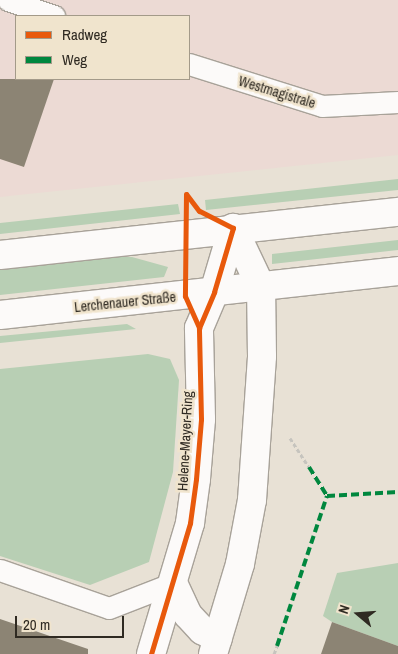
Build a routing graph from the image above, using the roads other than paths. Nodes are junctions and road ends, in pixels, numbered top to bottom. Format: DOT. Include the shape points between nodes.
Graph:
graph roads {
  1 [pos="8,0"];
  2 [pos="51,15"];
  3 [pos="190,64"];
  4 [pos="398,102"];
  5 [pos="398,212"];
  6 [pos="232,228"];
  7 [pos="0,255"];
  8 [pos="398,271"];
  9 [pos="261,287"];
  10 [pos="214,292"];
  11 [pos="0,315"];
  12 [pos="0,570"];
  13 [pos="173,582"];
  14 [pos="216,647"];
  15 [pos="151,654"];
  1 -- 2 [label="lane"];
  3 -- 4 [label="lane, Westmagistrale" via="322,106"];
  5 -- 6 [label="street"];
  6 -- 7 [label="street"];
  6 -- 9 [label="street"];
  6 -- 10 [label="street, Helene-Mayer-Ring"];
  8 -- 9 [label="street, Lerchenauer Straße"];
  9 -- 10 [label="street, Lerchenauer Straße"];
  9 -- 14 [label="street" via="262,348 252,500 240,564"];
  10 -- 11 [label="street, Lerchenauer Straße"];
  10 -- 13 [label="street, Helene-Mayer-Ring" via="199,328 201,418 196,479 190,523"];
  12 -- 13 [label="lane" via="109,608"];
  13 -- 14 [label="street" via="188,615"];
  13 -- 15 [label="street, Helene-Mayer-Ring"];
}
